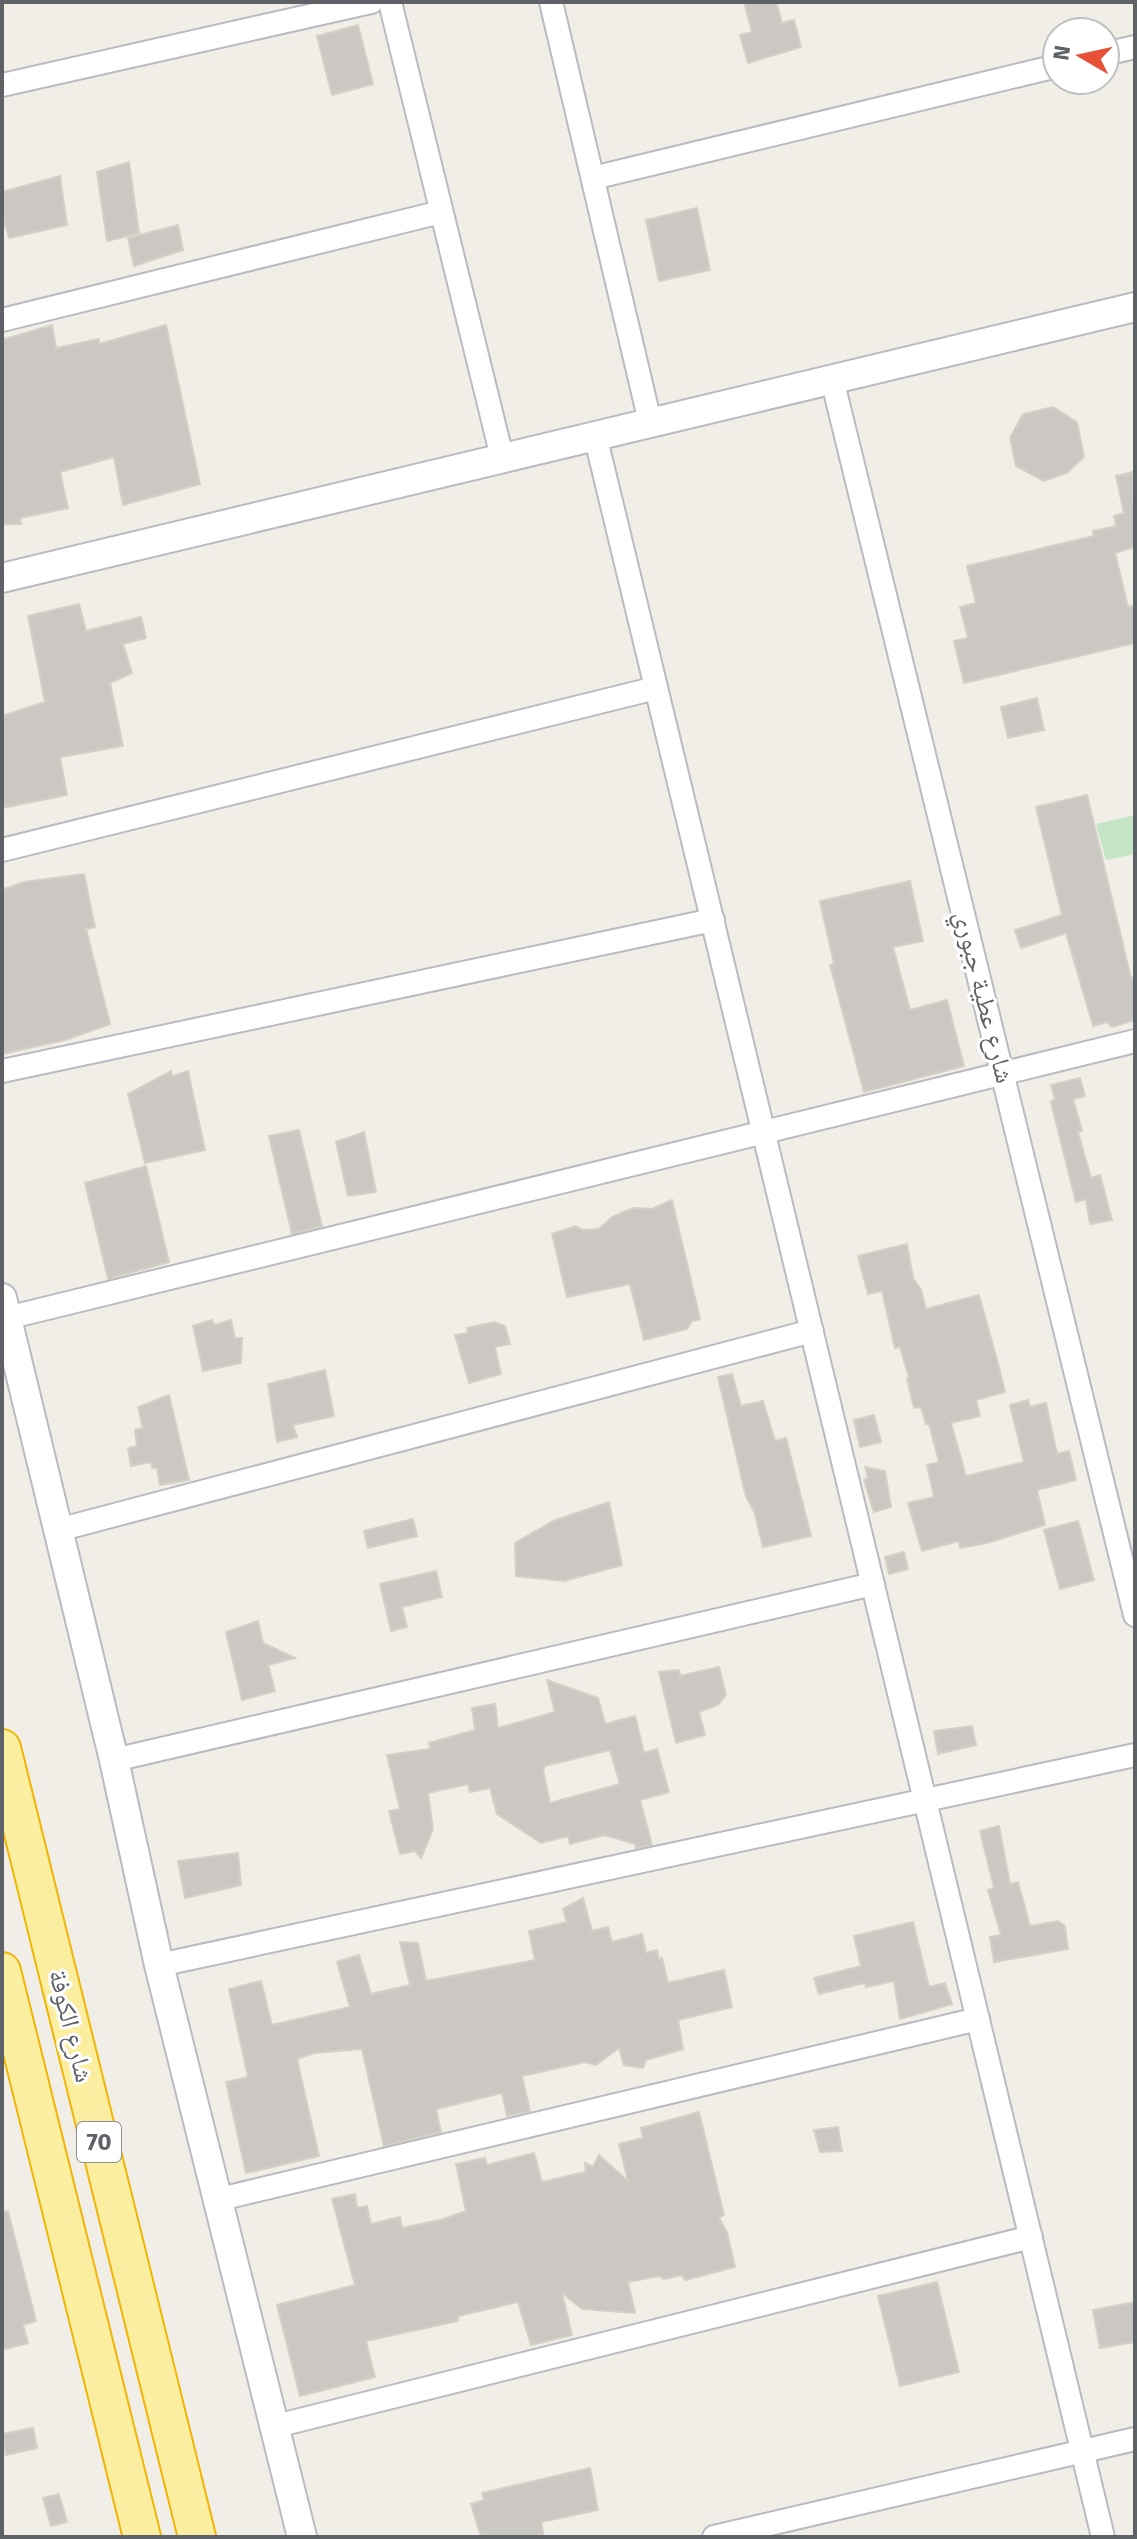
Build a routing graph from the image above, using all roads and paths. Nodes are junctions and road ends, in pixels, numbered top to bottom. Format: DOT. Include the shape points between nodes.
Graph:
graph roads {
  1 [pos="371,2"];
  2 [pos="390,2"];
  3 [pos="551,2"];
  4 [pos="1041,70"];
  5 [pos="2,85"];
  6 [pos="593,178"];
  7 [pos="441,212"];
  8 [pos="1135,307"];
  9 [pos="2,320"];
  10 [pos="832,379"];
  11 [pos="650,422"];
  12 [pos="595,435"];
  13 [pos="502,457"];
  14 [pos="2,578"];
  15 [pos="656,688"];
  16 [pos="2,850"];
  17 [pos="713,920"];
  18 [pos="1135,1041"];
  19 [pos="2,1071"];
  20 [pos="1002,1073"];
  21 [pos="764,1133"];
  22 [pos="4,1308"];
  23 [pos="812,1331"];
  24 [pos="58,1530"];
  25 [pos="873,1584"];
  26 [pos="1135,1615"];
  27 [pos="2,1748"];
  28 [pos="1135,1755"];
  29 [pos="114,1760"];
  30 [pos="926,1803"];
  31 [pos="159,1965"];
  32 [pos="2,1971"];
  33 [pos="978,2019"];
  34 [pos="220,2199"];
  35 [pos="1031,2237"];
  36 [pos="276,2426"];
  37 [pos="1135,2439"];
  38 [pos="1083,2451"];
  39 [pos="142,2537"];
  40 [pos="197,2537"];
  41 [pos="302,2537"];
  42 [pos="714,2537"];
  43 [pos="1103,2537"];
  1 -- 5 [label="street"];
  2 -- 7 [label="street"];
  3 -- 6 [label="street"];
  4 -- 6 [label="street"];
  6 -- 11 [label="street"];
  7 -- 9 [label="street"];
  7 -- 13 [label="street"];
  8 -- 10 [label="street"];
  10 -- 11 [label="street"];
  10 -- 20 [label="street, شارع عطية جبوري"];
  11 -- 12 [label="street"];
  12 -- 13 [label="street"];
  12 -- 15 [label="street"];
  13 -- 14 [label="street"];
  15 -- 16 [label="street"];
  15 -- 17 [label="street"];
  17 -- 19 [label="street"];
  17 -- 21 [label="street"];
  18 -- 20 [label="street"];
  20 -- 21 [label="street"];
  20 -- 26 [label="street, شارع عطية جبوري"];
  21 -- 22 [label="street"];
  21 -- 23 [label="street"];
  22 -- 24 [label="street"];
  23 -- 24 [label="street"];
  23 -- 25 [label="street"];
  24 -- 29 [label="street"];
  25 -- 29 [label="street"];
  25 -- 30 [label="street"];
  27 -- 40 [label="highway, شارع الكوفة / 70"];
  28 -- 30 [label="street"];
  29 -- 31 [label="street"];
  30 -- 31 [label="street"];
  30 -- 33 [label="street"];
  31 -- 34 [label="street"];
  32 -- 39 [label="highway, شارع الكوفة / 70"];
  33 -- 34 [label="street"];
  33 -- 35 [label="street"];
  34 -- 36 [label="street"];
  35 -- 36 [label="street"];
  35 -- 38 [label="street"];
  36 -- 41 [label="street"];
  37 -- 38 [label="street"];
  38 -- 42 [label="street"];
  38 -- 43 [label="street"];
}
